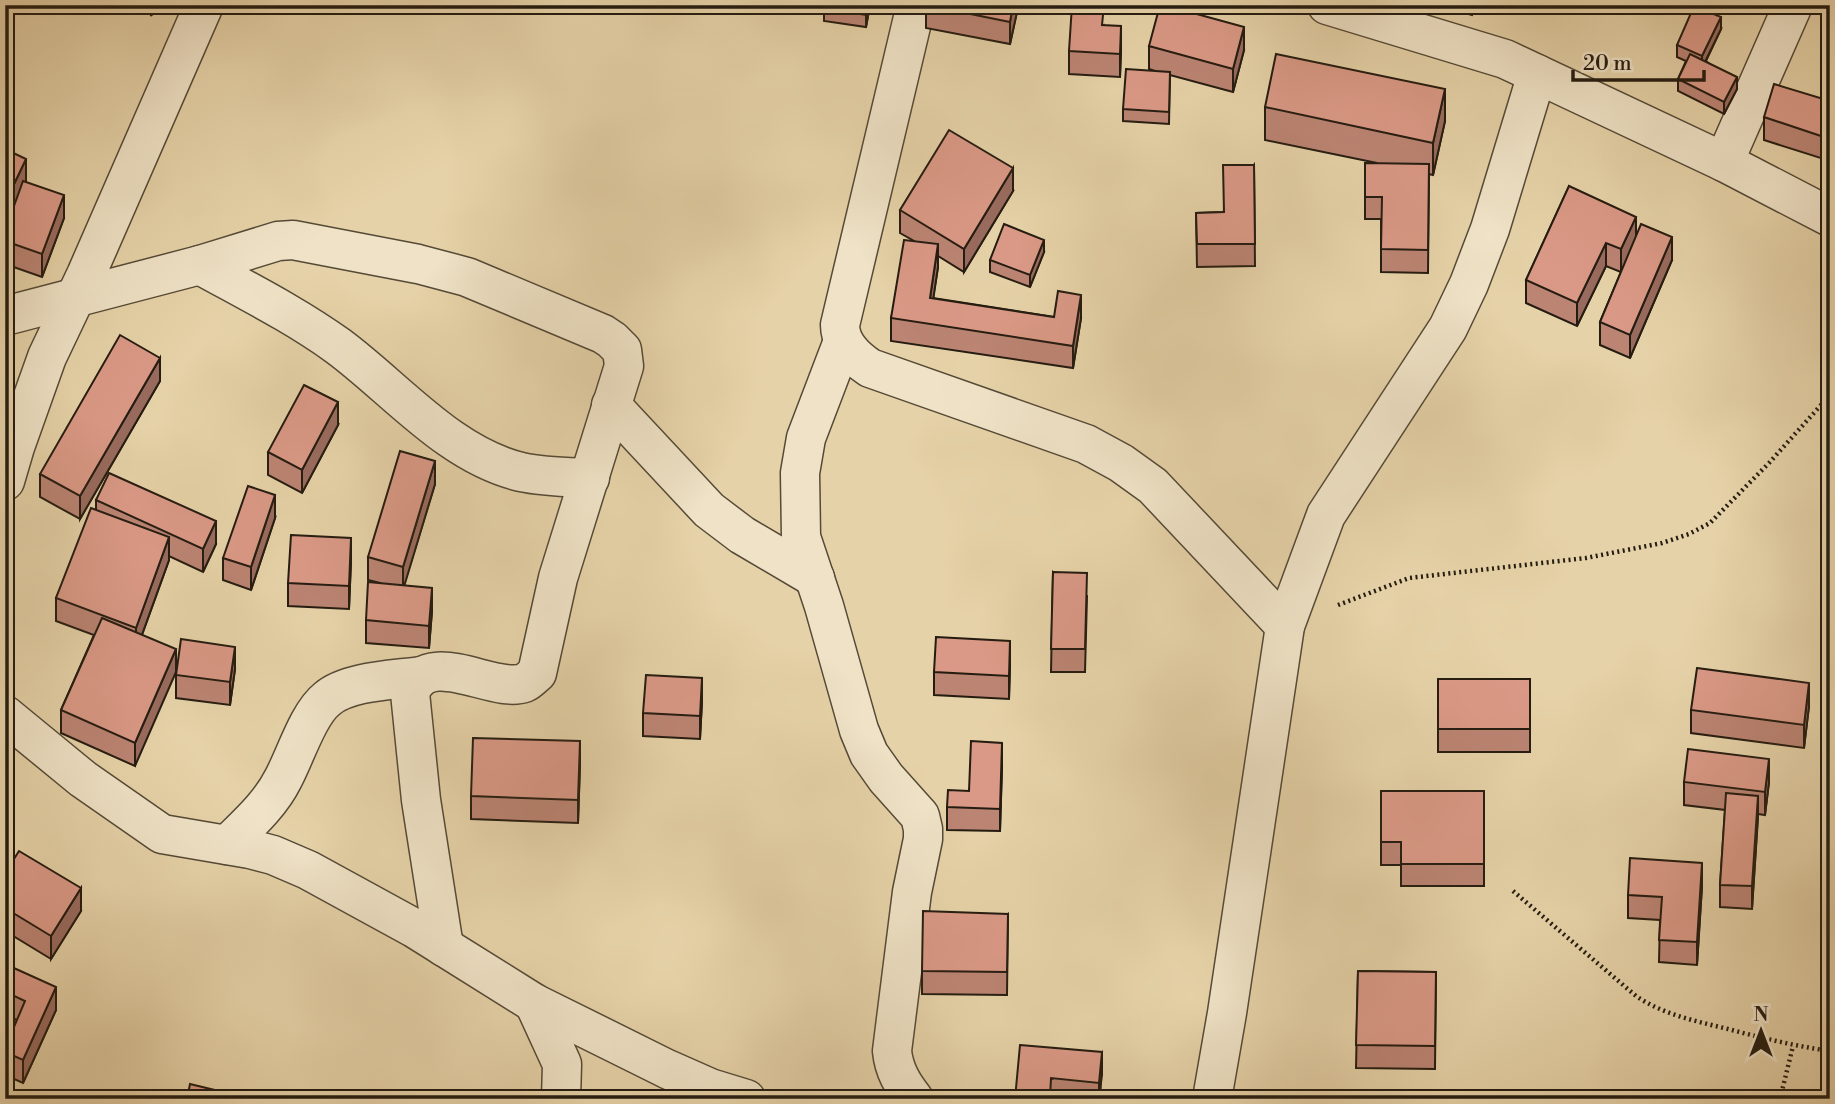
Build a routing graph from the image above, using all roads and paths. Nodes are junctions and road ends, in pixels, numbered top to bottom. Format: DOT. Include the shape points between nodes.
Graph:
graph roads {
  1 [pos="204,5"];
  2 [pos="916,5"];
  3 [pos="1327,5"];
  4 [pos="1793,5"];
  5 [pos="1537,74"];
  6 [pos="1724,162"];
  7 [pos="1826,211"];
  8 [pos="200,265"];
  9 [pos="76,296"];
  10 [pos="5,316"];
  11 [pos="843,341"];
  12 [pos="1830,395"];
  13 [pos="611,405"];
  14 [pos="590,478"];
  15 [pos="5,481"];
  16 [pos="815,578"];
  17 [pos="1285,626"];
  18 [pos="421,676"];
  19 [pos="5,715"];
  20 [pos="227,845"];
  21 [pos="1513,891"];
  22 [pos="444,947"];
  23 [pos="534,1003"];
  24 [pos="1793,1046"];
  25 [pos="1830,1051"];
  26 [pos="561,1099"];
  27 [pos="746,1099"];
  28 [pos="914,1099"];
  29 [pos="1212,1099"];
  30 [pos="1780,1099"];
  1 -- 9 [label="street"];
  2 -- 11 [label="street" via="840,325"];
  3 -- 5 [label="street" via="1458,43"];
  4 -- 6 [label="street"];
  5 -- 6 [label="street"];
  5 -- 17 [label="street" via="1469,284 1448,328 1326,515"];
  6 -- 7 [label="street"];
  8 -- 9 [label="street"];
  8 -- 13 [label="street" via="254,248 306,240 467,277 612,340 622,350 625,362"];
  8 -- 14 [label="street" via="339,347 480,457 519,471"];
  9 -- 10 [label="street"];
  9 -- 15 [label="street" via="47,357"];
  11 -- 16 [label="street" via="801,463 801,537"];
  11 -- 17 [label="street" via="857,360 870,368 1086,444 1121,463 1153,486"];
  12 -- 17 [label="path" via="1710,523 1689,534 1586,558 1409,578"];
  13 -- 14 [label="street"];
  13 -- 16 [label="street" via="709,510"];
  14 -- 18 [label="street" via="558,578 537,673 512,684 460,674"];
  16 -- 28 [label="street" via="869,754 920,816 923,829 892,1051 898,1074"];
  17 -- 29 [label="street"];
  18 -- 20 [label="street" via="346,689 326,699 267,805"];
  18 -- 22 [label="street" via="410,693"];
  19 -- 20 [label="street" via="154,829"];
  20 -- 22 [label="street" via="273,855 308,870"];
  21 -- 24 [label="path" via="1652,1007"];
  22 -- 23 [label="street"];
  23 -- 26 [label="street" via="562,1064"];
  23 -- 27 [label="street" via="667,1069"];
  24 -- 25 [label="path"];
  24 -- 30 [label="path"];
}
